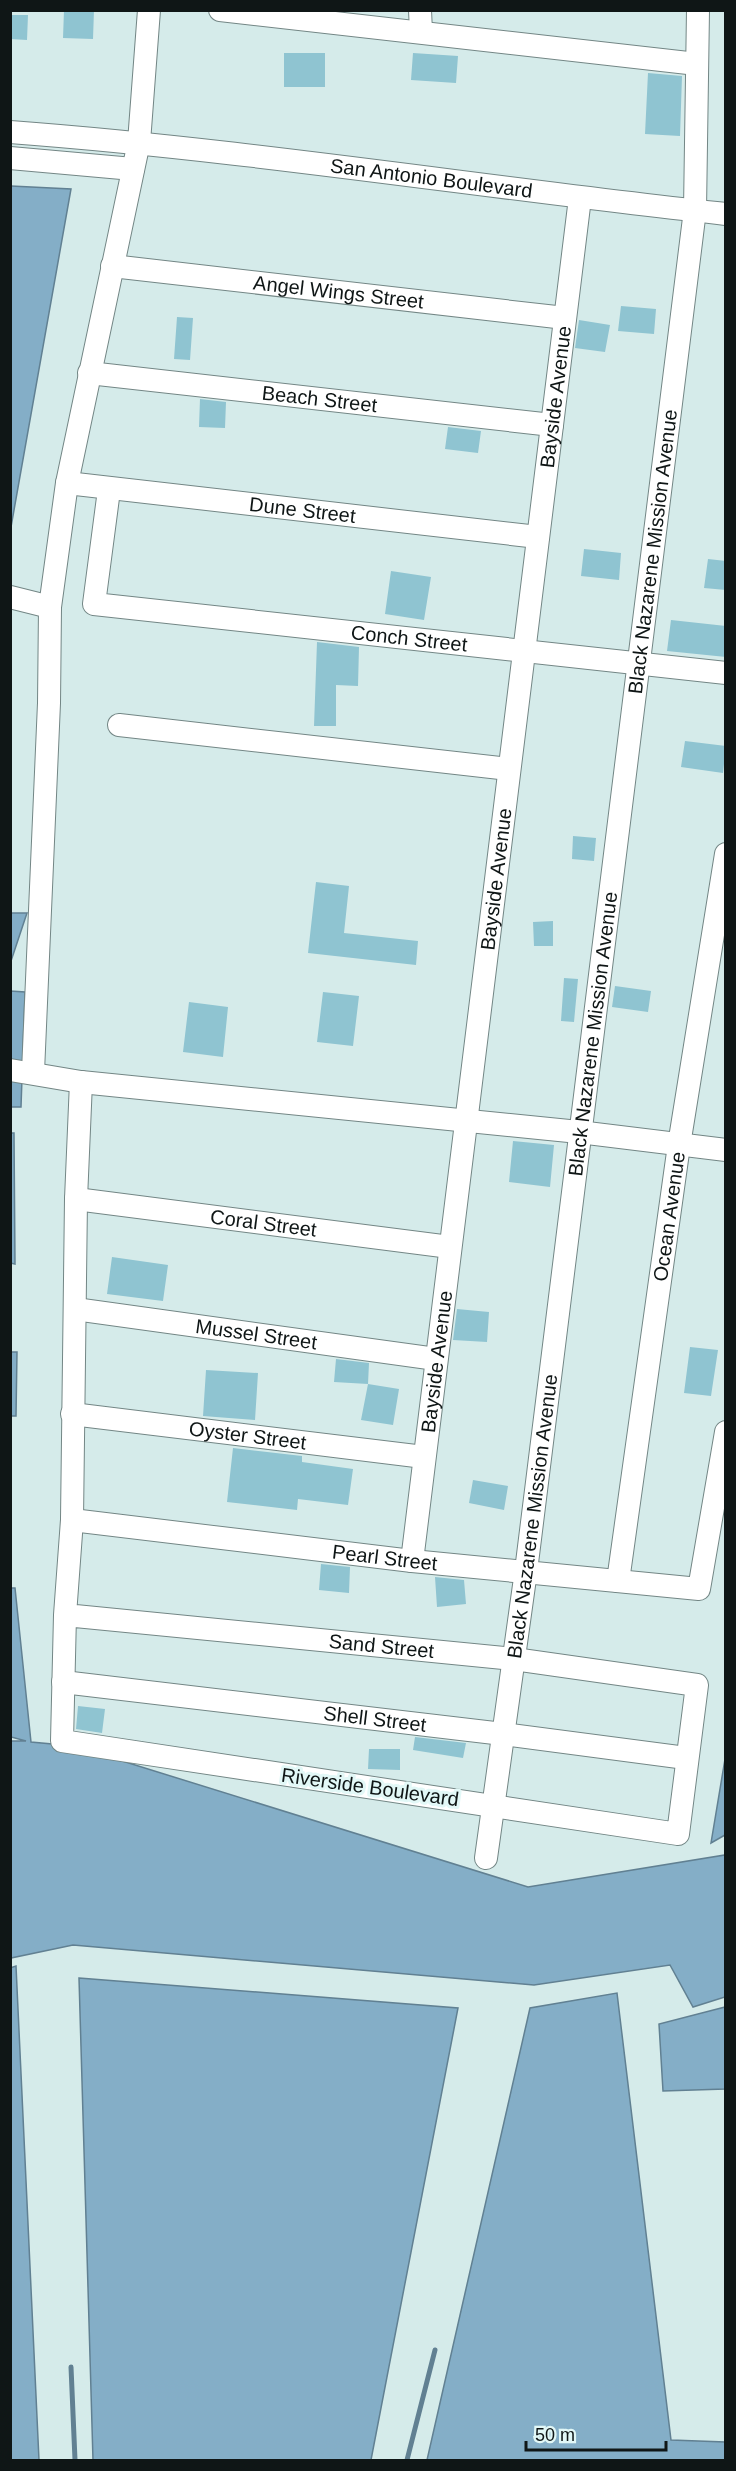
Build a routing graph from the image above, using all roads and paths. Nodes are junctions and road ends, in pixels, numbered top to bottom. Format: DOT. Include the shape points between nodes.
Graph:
graph roads {
  1 [pos="149,10"];
  2 [pos="220,10"];
  3 [pos="698,10"];
  4 [pos="420,21"];
  5 [pos="697,64"];
  6 [pos="10,132"];
  7 [pos="139,142"];
  8 [pos="10,158"];
  9 [pos="133,169"];
  10 [pos="580,198"];
  11 [pos="696,210"];
  12 [pos="726,214"];
  13 [pos="112,266"];
  14 [pos="565,318"];
  15 [pos="89,373"];
  16 [pos="552,425"];
  17 [pos="67,483"];
  18 [pos="109,490"];
  19 [pos="538,537"];
  20 [pos="10,597"];
  21 [pos="50,607"];
  22 [pos="524,651"];
  23 [pos="639,662"];
  24 [pos="726,673"];
  25 [pos="119,725"];
  26 [pos="509,770"];
  27 [pos="726,854"];
  28 [pos="10,1070"];
  29 [pos="33,1072"];
  30 [pos="81,1082"];
  31 [pos="466,1122"];
  32 [pos="579,1132"];
  33 [pos="679,1145"];
  34 [pos="726,1150"];
  35 [pos="76,1199"];
  36 [pos="450,1247"];
  37 [pos="75,1309"];
  38 [pos="436,1359"];
  39 [pos="72,1414"];
  40 [pos="726,1431"];
  41 [pos="424,1457"];
  42 [pos="72,1520"];
  43 [pos="412,1561"];
  44 [pos="526,1571"];
  45 [pos="618,1581"];
  46 [pos="64,1615"];
  47 [pos="514,1659"];
  48 [pos="63,1682"];
  49 [pos="503,1734"];
  50 [pos="686,1758"];
  51 [pos="493,1805"];
  52 [pos="486,1858"];
  1 -- 7 [label="street"];
  2 -- 4 [label="street"];
  3 -- 5 [label="street, Black Nazarene Mission Avenue"];
  4 -- 5 [label="street"];
  5 -- 11 [label="street, Black Nazarene Mission Avenue"];
  6 -- 7 [label="street, San Antonio Boulevard"];
  7 -- 9 [label="street"];
  7 -- 10 [label="street, San Antonio Boulevard"];
  8 -- 9 [label="street"];
  9 -- 13 [label="street"];
  10 -- 11 [label="street, San Antonio Boulevard"];
  10 -- 14 [label="street, Bayside Avenue"];
  11 -- 12 [label="street, San Antonio Boulevard"];
  11 -- 23 [label="street, Black Nazarene Mission Avenue"];
  13 -- 14 [label="street, Angel Wings Street"];
  13 -- 15 [label="street"];
  14 -- 16 [label="street, Bayside Avenue"];
  15 -- 16 [label="street, Beach Street"];
  15 -- 17 [label="street"];
  16 -- 19 [label="street, Bayside Avenue"];
  17 -- 18 [label="street, Dune Street"];
  17 -- 21 [label="street"];
  18 -- 19 [label="street, Dune Street"];
  18 -- 22 [label="street, Conch Street" via="94,604"];
  19 -- 22 [label="street, Bayside Avenue"];
  20 -- 21 [label="street"];
  21 -- 29 [label="street"];
  22 -- 23 [label="street, Conch Street"];
  22 -- 26 [label="street, Bayside Avenue"];
  23 -- 24 [label="street, Conch Street"];
  23 -- 32 [label="street, Black Nazarene Mission Avenue"];
  25 -- 26 [label="street"];
  26 -- 31 [label="street, Bayside Avenue"];
  27 -- 33 [label="street, Ocean Avenue"];
  28 -- 29 [label="street"];
  29 -- 30 [label="street"];
  30 -- 31 [label="street"];
  30 -- 35 [label="street"];
  31 -- 32 [label="street"];
  31 -- 36 [label="street, Bayside Avenue"];
  32 -- 33 [label="street"];
  32 -- 44 [label="street, Black Nazarene Mission Avenue"];
  33 -- 34 [label="street"];
  33 -- 45 [label="street, Ocean Avenue"];
  35 -- 36 [label="street, Coral Street"];
  35 -- 37 [label="street"];
  36 -- 38 [label="street, Bayside Avenue"];
  37 -- 38 [label="street, Mussel Street"];
  37 -- 39 [label="street"];
  38 -- 41 [label="street, Bayside Avenue"];
  39 -- 41 [label="street, Oyster Street"];
  39 -- 42 [label="street"];
  40 -- 45 [label="street, Pearl Street" via="699,1589"];
  41 -- 43 [label="street, Bayside Avenue"];
  42 -- 43 [label="street, Pearl Street"];
  42 -- 46 [label="street"];
  43 -- 44 [label="street, Pearl Street"];
  44 -- 45 [label="street, Pearl Street"];
  44 -- 47 [label="street, Black Nazarene Mission Avenue"];
  46 -- 47 [label="street, Sand Street"];
  46 -- 48 [label="street"];
  47 -- 49 [label="street, Black Nazarene Mission Avenue"];
  47 -- 50 [label="street, Sand Street" via="697,1685"];
  48 -- 49 [label="street, Shell Street"];
  48 -- 51 [label="street, Riverside Boulevard" via="62,1741"];
  49 -- 50 [label="street, Shell Street"];
  49 -- 51 [label="street, Black Nazarene Mission Avenue"];
  50 -- 51 [label="street, Riverside Boulevard" via="678,1833"];
  51 -- 52 [label="street, Black Nazarene Mission Avenue"];
}
